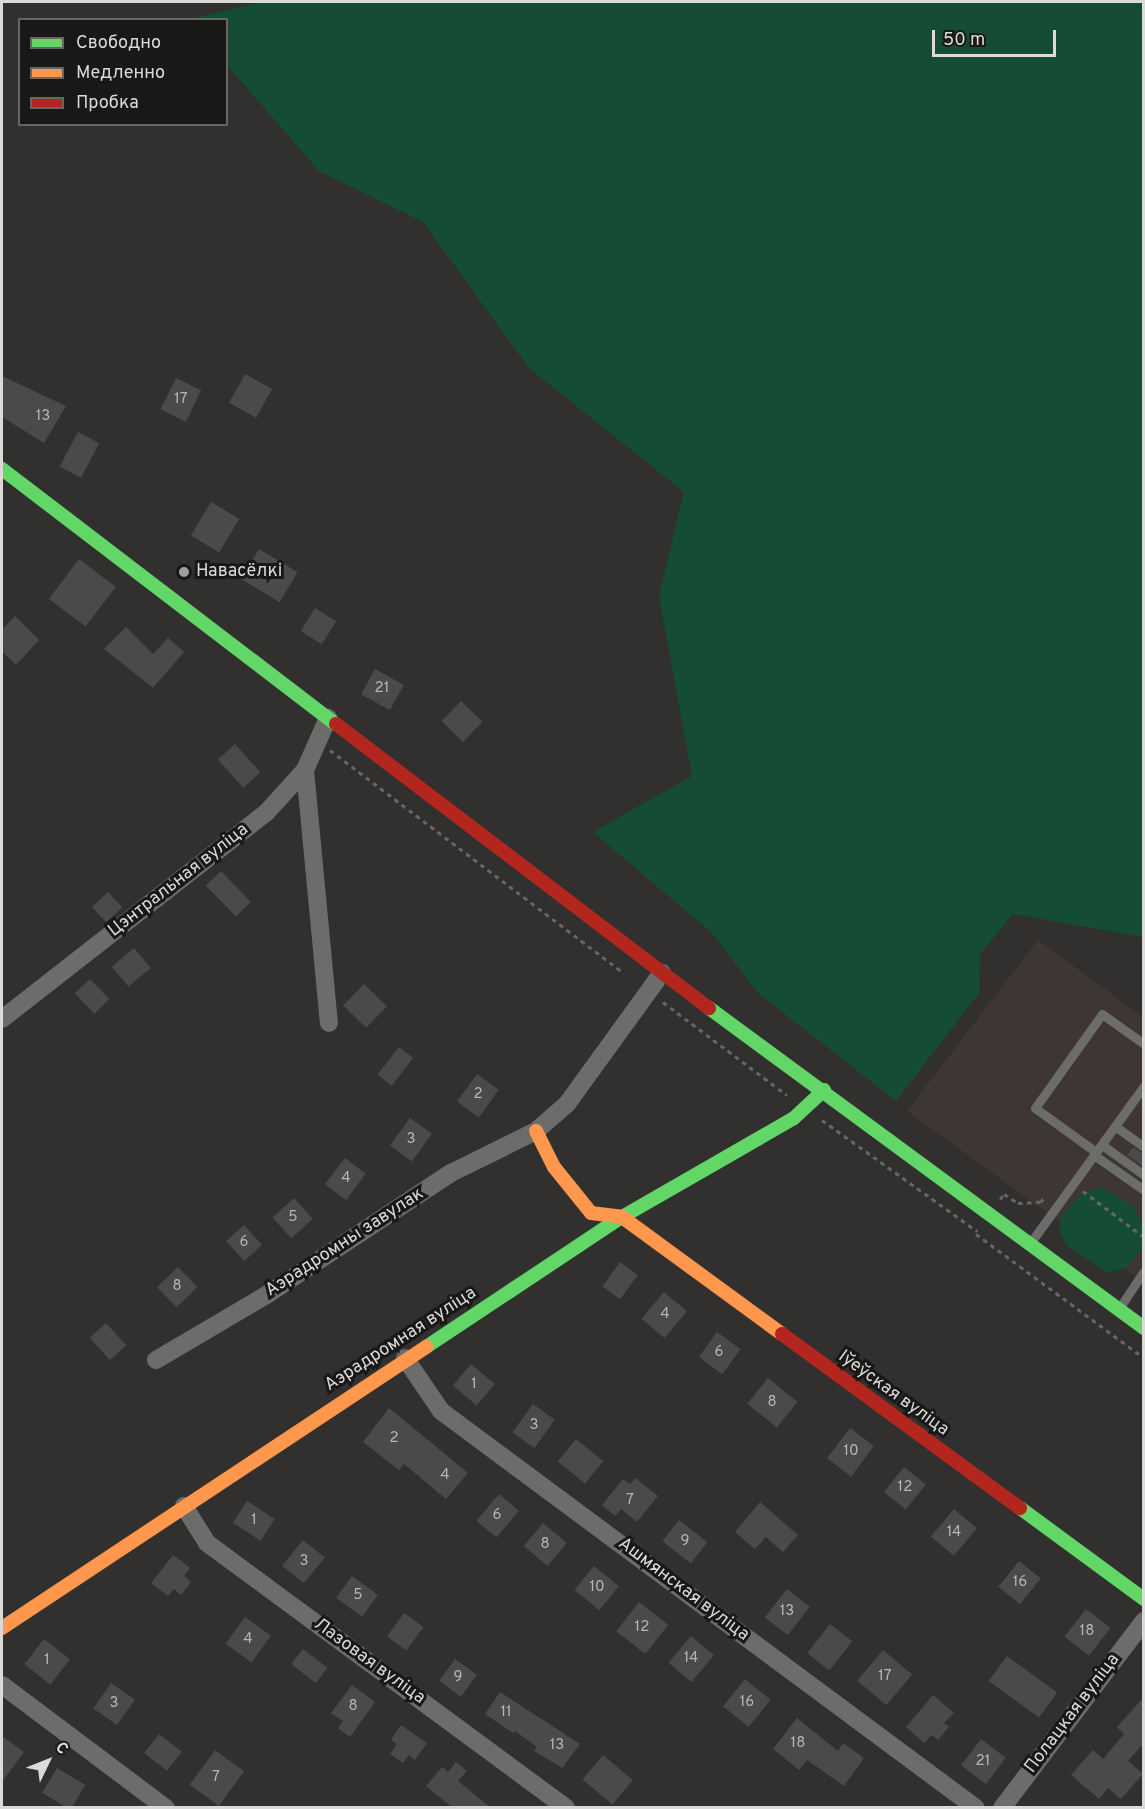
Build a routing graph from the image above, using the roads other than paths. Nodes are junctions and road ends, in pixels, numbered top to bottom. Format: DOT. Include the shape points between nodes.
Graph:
graph roads {
  1 [pos="2,469"];
  2 [pos="328,718"];
  3 [pos="305,770"];
  4 [pos="662,973"];
  5 [pos="2,1019"];
  6 [pos="329,1023"];
  7 [pos="1143,1044"];
  8 [pos="1143,1086"];
  9 [pos="824,1090"];
  10 [pos="1115,1126"];
  11 [pos="537,1131"];
  12 [pos="1143,1147"];
  13 [pos="1097,1150"];
  14 [pos="1143,1175"];
  15 [pos="1143,1190"];
  16 [pos="622,1217"];
  17 [pos="1031,1244"];
  18 [pos="1143,1271"];
  19 [pos="1119,1309"];
  20 [pos="1143,1328"];
  21 [pos="405,1358"];
  22 [pos="156,1360"];
  23 [pos="184,1506"];
  24 [pos="1143,1599"];
  25 [pos="1143,1621"];
  26 [pos="2,1628"];
  27 [pos="2,1685"];
  28 [pos="166,1808"];
  29 [pos="566,1808"];
  30 [pos="976,1808"];
  31 [pos="1002,1808"];
  1 -- 2 [label="street"];
  2 -- 3 [label="street, Цэнтральная вуліца"];
  2 -- 4 [label="street"];
  3 -- 5 [label="street, Цэнтральная вуліца" via="266,813"];
  3 -- 6 [label="street"];
  4 -- 9 [label="street"];
  4 -- 11 [label="street, Аэрадромны завулак" via="567,1104"];
  7 -- 13 [label="lane" via="1102,1014 1035,1108"];
  8 -- 10 [label="lane"];
  9 -- 16 [label="street, Аэрадромная вуліца" via="794,1118"];
  9 -- 17 [label="street"];
  10 -- 12 [label="lane"];
  10 -- 13 [label="lane"];
  11 -- 16 [label="street" via="554,1167 591,1213"];
  11 -- 22 [label="street, Аэрадромны завулак" via="451,1173 268,1294"];
  13 -- 14 [label="lane"];
  13 -- 15 [label="lane"];
  13 -- 17 [label="lane"];
  16 -- 21 [label="street, Аэрадромная вуліца"];
  16 -- 24 [label="street, Іўеўская вуліца"];
  17 -- 19 [label="street"];
  18 -- 19 [label="lane"];
  19 -- 20 [label="street"];
  21 -- 23 [label="street, Аэрадромная вуліца"];
  21 -- 30 [label="street, Ашмянская вуліца" via="441,1411"];
  23 -- 26 [label="street, Аэрадромная вуліца"];
  23 -- 29 [label="street, Лазовая вуліца" via="207,1543"];
  25 -- 31 [label="street, Полацкая вуліца"];
  27 -- 28 [label="street"];
}
